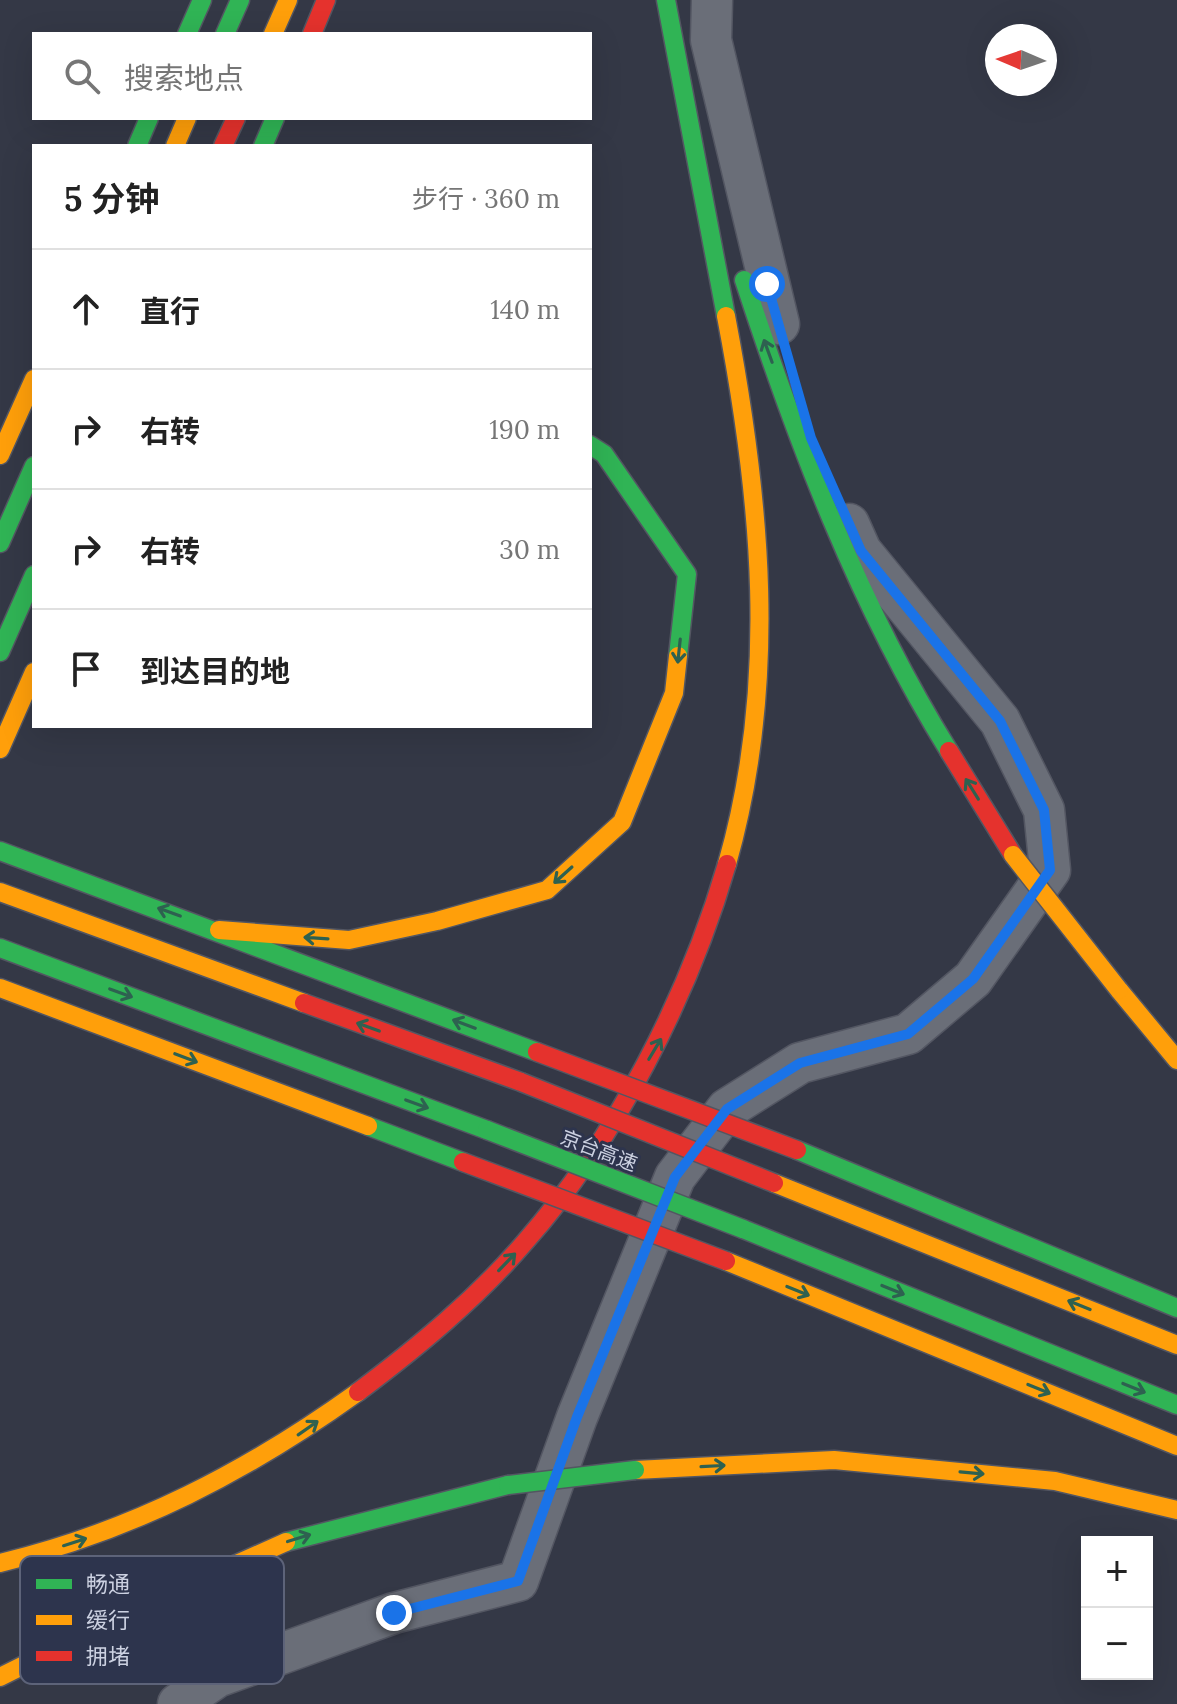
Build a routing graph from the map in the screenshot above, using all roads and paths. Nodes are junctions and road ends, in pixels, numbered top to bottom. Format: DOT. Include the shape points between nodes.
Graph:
graph roads {
  1 [pos="202,0"];
  2 [pos="240,0"];
  3 [pos="288,0"];
  4 [pos="326,0"];
  5 [pos="666,0"];
  6 [pos="712,0"];
  7 [pos="188,32"];
  8 [pos="226,32"];
  9 [pos="274,32"];
  10 [pos="313,32"];
  11 [pos="675,64"];
  12 [pos="148,120"];
  13 [pos="186,120"];
  14 [pos="235,120"];
  15 [pos="274,120"];
  16 [pos="138,144"];
  17 [pos="176,144"];
  18 [pos="224,144"];
  19 [pos="264,144"];
  20 [pos="32,383"];
  21 [pos="592,446"];
  22 [pos="0,455"];
  23 [pos="32,471"];
  24 [pos="0,543"];
  25 [pos="32,580"];
  26 [pos="0,652"];
  27 [pos="32,677"];
  28 [pos="0,749"];
  29 [pos="0,851"];
  30 [pos="0,892"];
  31 [pos="219,930"];
  32 [pos="0,948"];
  33 [pos="0,988"];
  34 [pos="1177,1060"];
  35 [pos="1177,1308"];
  36 [pos="1177,1345"];
  37 [pos="1177,1405"];
  38 [pos="1177,1446"];
  39 [pos="1177,1510"];
  40 [pos="23,1556"];
  41 [pos="254,1556"];
  42 [pos="20,1557"];
  43 [pos="0,1563"];
  44 [pos="284,1653"];
  45 [pos="20,1667"];
  46 [pos="0,1677"];
  47 [pos="207,1684"];
  48 [pos="178,1704"];
  1 -- 7 [label="highway"];
  2 -- 8 [label="highway"];
  3 -- 9 [label="highway"];
  4 -- 10 [label="highway"];
  5 -- 11 [label="highway"];
  6 -- 44 [label="street" via="711,40 731,130 811,438 861,551 1000,721 1044,810 1050,870 973,979 908,1034 800,1063 727,1109 675,1177 577,1417 518,1581 394,1613"];
  34 -- 11 [label="highway, one-way, bridge" via="1013,855 933,726 857,580 767,350"];
  40 -- 11 [label="highway, one-way" via="130,1523 206,1489 287,1443 392,1369 468,1303 527,1242 599,1142 666,1031 718,898 745,800 758,702 762,608 758,505 740,387"];
  12 -- 16 [label="highway"];
  13 -- 17 [label="highway"];
  14 -- 18 [label="highway"];
  15 -- 19 [label="highway"];
  20 -- 22 [label="highway"];
  21 -- 31 [label="highway, one-way" via="604,454 687,574 674,693 622,822 547,890 437,921 349,940"];
  23 -- 24 [label="highway"];
  25 -- 26 [label="highway"];
  27 -- 28 [label="highway"];
  31 -- 29 [label="highway, one-way"];
  36 -- 30 [label="highway, 京台高速, one-way, bridge" via="521,1082"];
  35 -- 31 [label="highway, one-way, bridge" via="797,1150"];
  32 -- 37 [label="highway, 京台高速, one-way, bridge" via="743,1229"];
  33 -- 38 [label="highway, one-way, bridge" via="726,1261"];
  41 -- 39 [label="highway, one-way, bridge" via="292,1539 508,1485 635,1470 834,1460 1055,1481"];
  43 -- 42 [label="highway, one-way"];
  46 -- 45 [label="highway, one-way, bridge"];
  47 -- 48 [label="street"];
}
